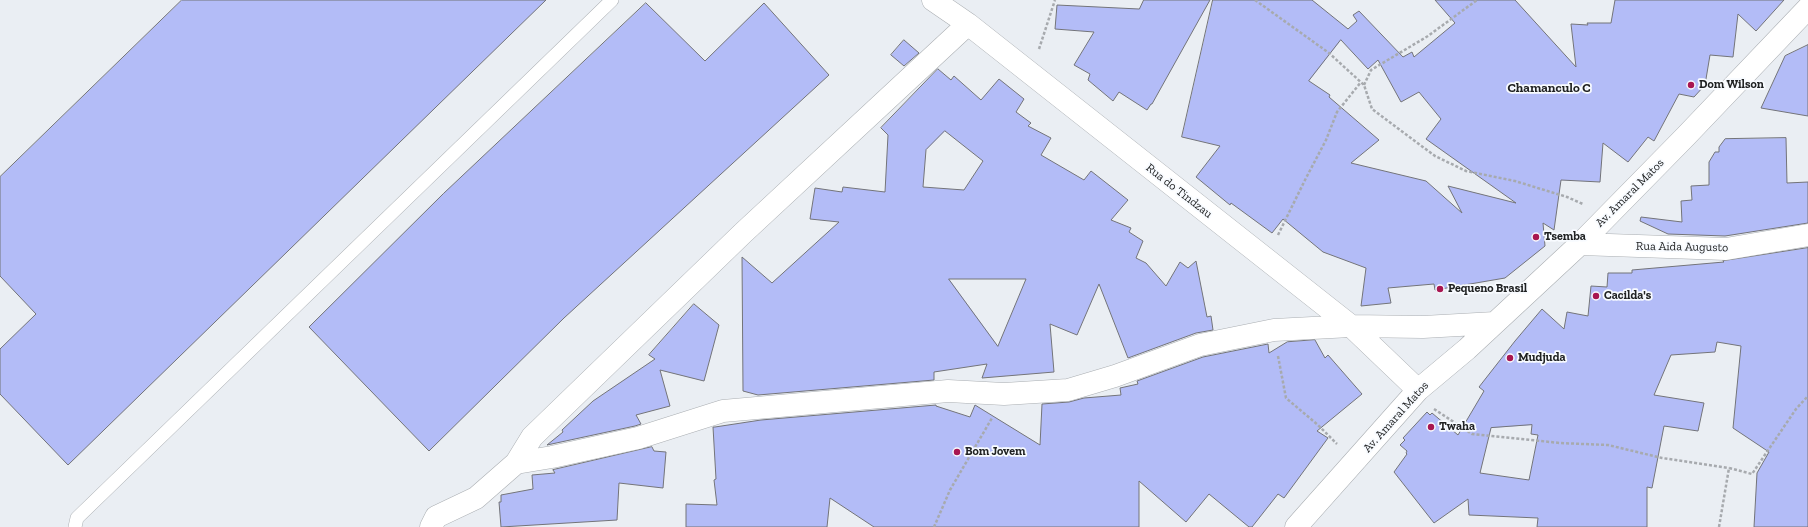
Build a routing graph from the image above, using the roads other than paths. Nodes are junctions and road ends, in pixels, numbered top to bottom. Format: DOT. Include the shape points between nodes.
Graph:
graph roads {
  1 [pos="612,0"];
  2 [pos="933,0"];
  3 [pos="1808,8"];
  4 [pos="968,24"];
  5 [pos="1808,235"];
  6 [pos="1580,244"];
  7 [pos="1495,323"];
  8 [pos="1350,326"];
  9 [pos="1416,393"];
  10 [pos="516,463"];
  11 [pos="75,527"];
  12 [pos="431,527"];
  13 [pos="1296,527"];
  1 -- 11 [label="lane" via="77,518"];
  2 -- 4 [label="street, Rua do Tindzau"];
  3 -- 6 [label="street, Av. Amaral Matos"];
  4 -- 8 [label="street, Rua do Tindzau"];
  4 -- 10 [label="street" via="743,233 537,431"];
  5 -- 6 [label="street, Rua Aida Augusto" via="1726,249"];
  6 -- 7 [label="street, Av. Amaral Matos"];
  7 -- 8 [label="street" via="1423,328"];
  7 -- 9 [label="street, Av. Amaral Matos"];
  8 -- 9 [label="street, Rua do Tindzau"];
  8 -- 10 [label="street" via="1274,330 1200,345 1068,390 1004,394 948,391 723,411 638,438"];
  9 -- 13 [label="street, Av. Amaral Matos"];
  10 -- 12 [label="street" via="476,498 436,517"];
}
